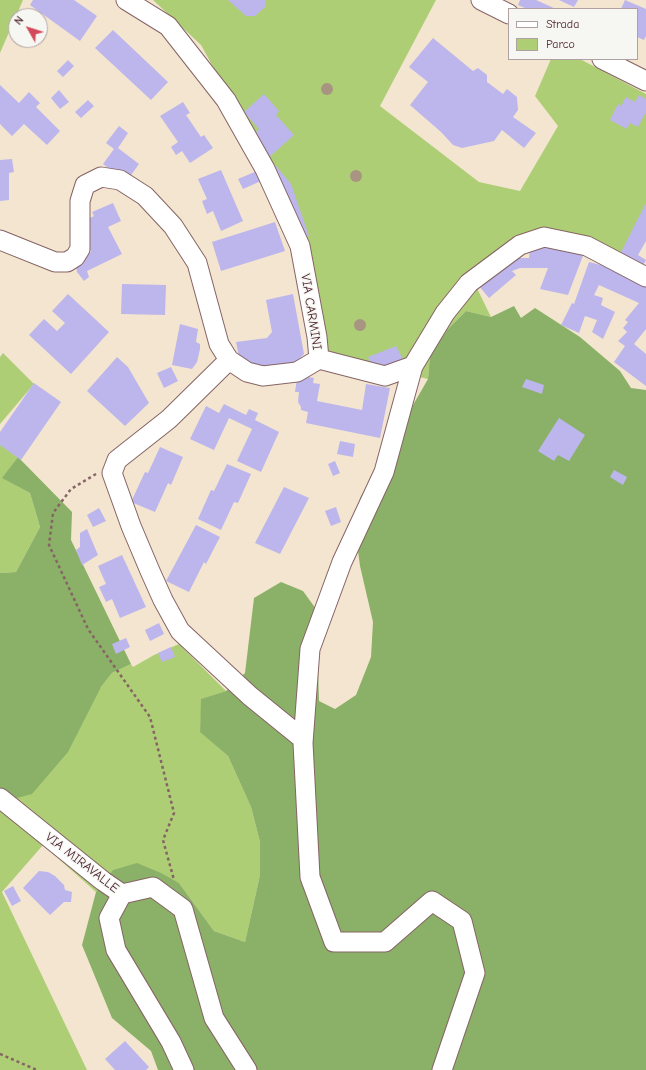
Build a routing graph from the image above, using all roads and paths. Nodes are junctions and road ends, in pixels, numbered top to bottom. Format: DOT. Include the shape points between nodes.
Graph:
graph roads {
  1 [pos="126,0"];
  2 [pos="481,0"];
  3 [pos="508,14"];
  4 [pos="604,60"];
  5 [pos="646,81"];
  6 [pos="0,240"];
  7 [pos="646,278"];
  8 [pos="319,359"];
  9 [pos="229,360"];
  10 [pos="414,366"];
  11 [pos="118,460"];
  12 [pos="303,739"];
  13 [pos="0,798"];
  14 [pos="175,881"];
  15 [pos="122,894"];
  16 [pos="0,1054"];
  17 [pos="37,1070"];
  18 [pos="184,1070"];
  19 [pos="247,1070"];
  20 [pos="442,1070"];
  1 -- 8 [label="street, VIA CARMINI" via="168,26 226,100 265,169 300,246"];
  2 -- 3 [label="street"];
  4 -- 5 [label="street"];
  6 -- 9 [label="street" via="55,262 68,262 80,249 80,201 85,184 101,177 120,180 145,196 173,226 197,263 218,344"];
  7 -- 10 [label="street" via="587,246 544,237 520,245 469,283 445,313"];
  8 -- 9 [label="street" via="297,372 263,376 247,372"];
  8 -- 10 [label="street, VIA CARMINI" via="385,376"];
  9 -- 11 [label="street" via="169,419"];
  10 -- 12 [label="street" via="384,472 342,562 310,649"];
  11 -- 12 [label="street" via="112,473 115,485 163,600 180,631 250,696"];
  11 -- 14 [label="path" via="71,489 53,513 49,545 88,629 150,717 174,813 163,840"];
  12 -- 20 [label="street" via="310,877 334,942 385,942 432,901 462,921 475,972"];
  13 -- 15 [label="street, VIA MIRAVALLE"];
  15 -- 18 [label="street, VIA MIRAVALLE" via="108,918 116,950 171,1042"];
  15 -- 19 [label="street" via="153,887 183,909 214,1018"];
  16 -- 17 [label="path"];
}
